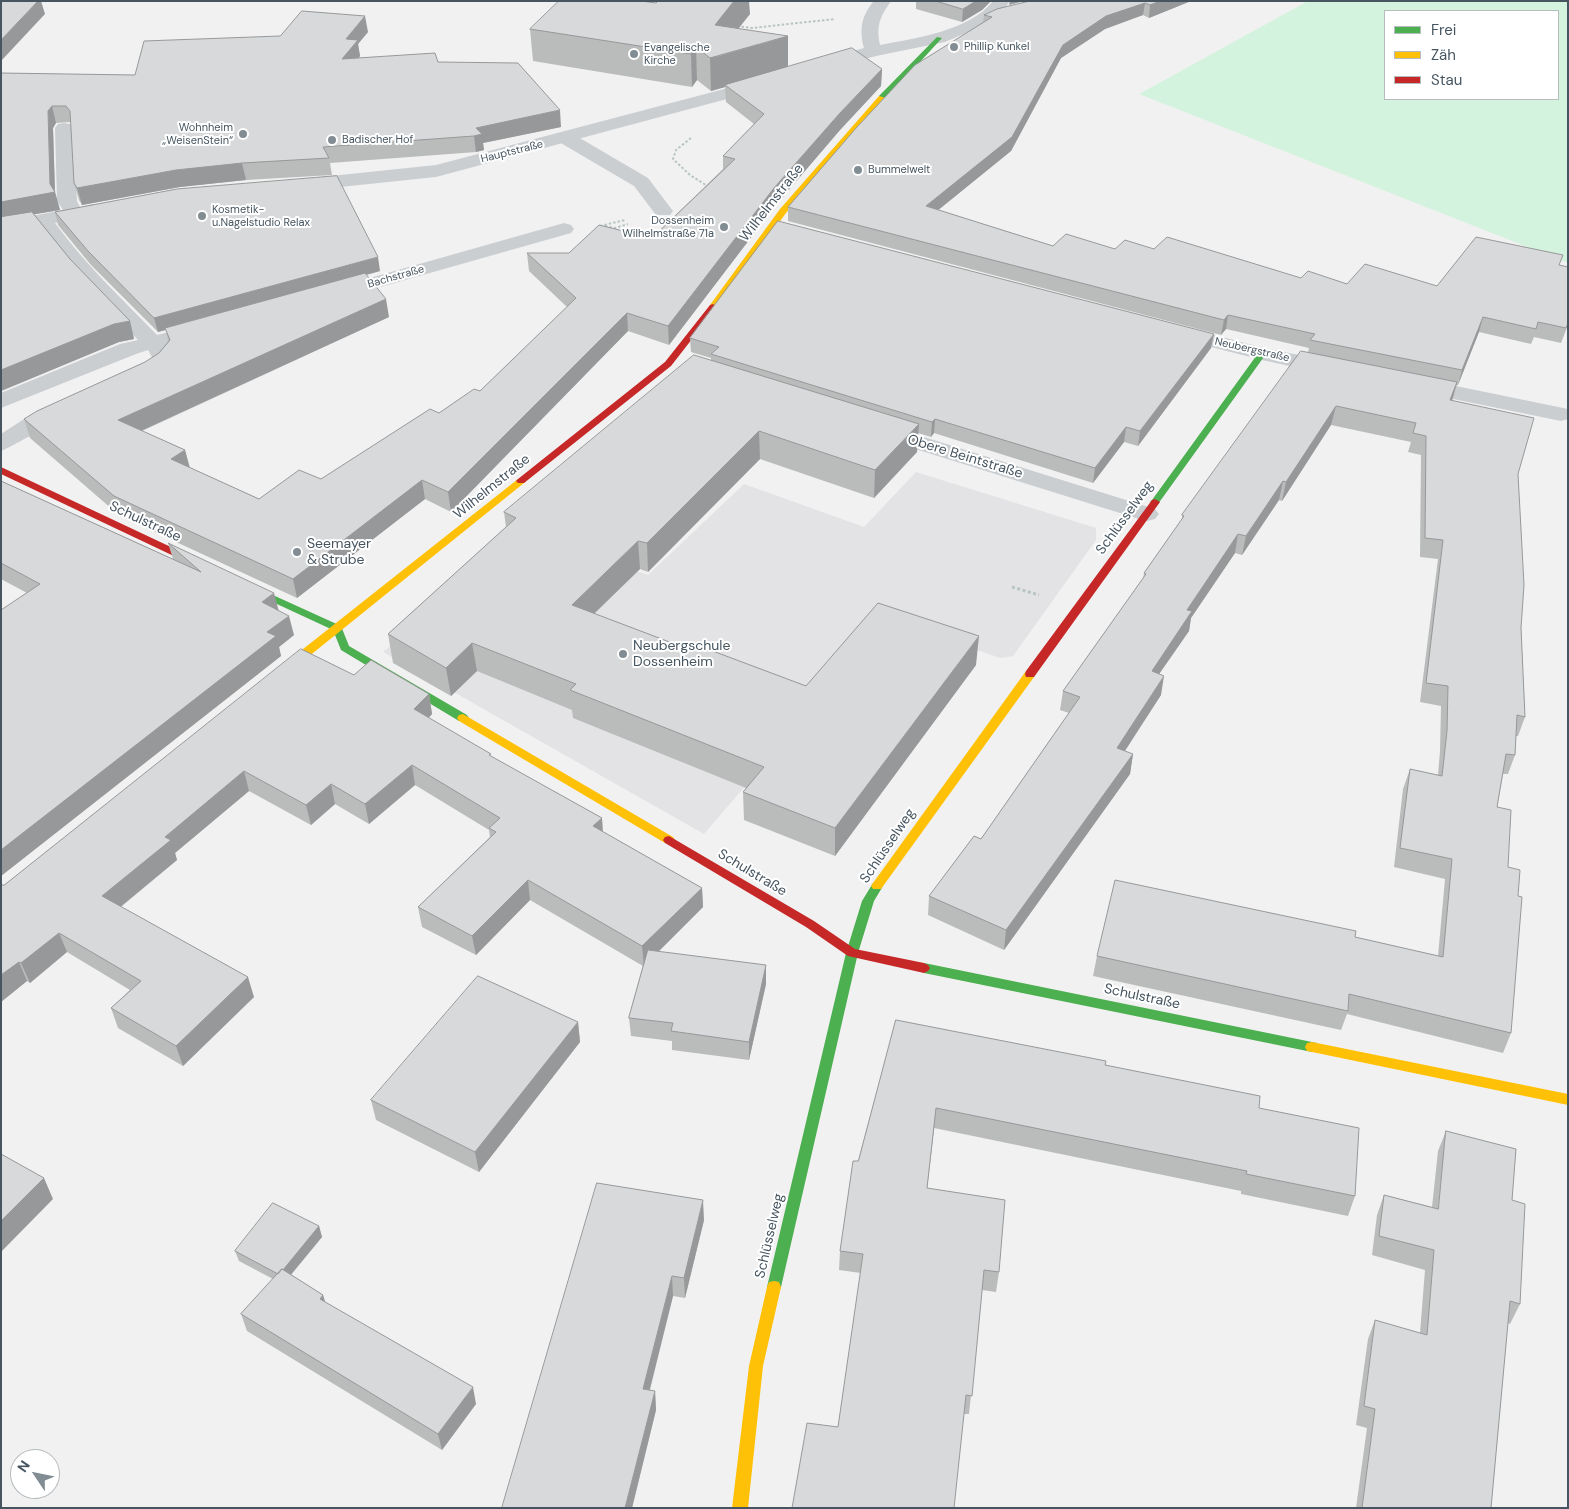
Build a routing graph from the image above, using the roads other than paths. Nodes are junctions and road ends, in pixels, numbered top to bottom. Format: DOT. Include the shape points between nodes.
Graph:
graph roads {
  1 [pos="883,1"];
  2 [pos="1002,1"];
  3 [pos="1018,10"];
  4 [pos="990,16"];
  5 [pos="939,38"];
  6 [pos="873,51"];
  7 [pos="808,70"];
  8 [pos="780,78"];
  9 [pos="64,128"];
  10 [pos="566,138"];
  11 [pos="285,186"];
  12 [pos="114,207"];
  13 [pos="663,211"];
  14 [pos="75,214"];
  15 [pos="42,219"];
  16 [pos="1,228"];
  17 [pos="564,229"];
  18 [pos="316,299"];
  19 [pos="220,324"];
  20 [pos="1156,326"];
  21 [pos="153,342"];
  22 [pos="1262,354"];
  23 [pos="152,368"];
  24 [pos="1348,371"];
  25 [pos="1397,381"];
  26 [pos="1,401"];
  27 [pos="77,404"];
  28 [pos="1565,416"];
  29 [pos="865,426"];
  30 [pos="1,444"];
  31 [pos="1,470"];
  32 [pos="1148,514"];
  33 [pos="213,570"];
  34 [pos="230,578"];
  35 [pos="337,628"];
  36 [pos="270,682"];
  37 [pos="852,953"];
  38 [pos="1568,1100"];
  39 [pos="740,1508"];
  1 -- 6 [label="street" via="868,19"];
  2 -- 4 [label="street"];
  3 -- 4 [label="street"];
  4 -- 5 [label="street"];
  5 -- 6 [label="street"];
  5 -- 35 [label="street, Wilhelmstraße" via="848,135 782,228 710,311 677,367"];
  6 -- 7 [label="street"];
  8 -- 10 [label="street, Hauptstraße"];
  9 -- 14 [label="street" via="67,201"];
  10 -- 11 [label="street, Hauptstraße" via="436,171"];
  10 -- 13 [label="street" via="641,182"];
  12 -- 14 [label="street"];
  14 -- 15 [label="street"];
  15 -- 16 [label="street"];
  15 -- 21 [label="street" via="62,249"];
  17 -- 18 [label="street, Bachstraße"];
  19 -- 21 [label="street"];
  20 -- 22 [label="street, Neubergstraße"];
  21 -- 23 [label="street" via="162,357"];
  21 -- 26 [label="street" via="128,349"];
  22 -- 24 [label="street, Neubergstraße"];
  22 -- 32 [label="street, Schlüsselweg"];
  25 -- 28 [label="street"];
  27 -- 30 [label="street" via="32,424"];
  29 -- 32 [label="street, Obere Beintstraße"];
  31 -- 33 [label="street, Schulstraße"];
  32 -- 37 [label="street, Schlüsselweg" via="886,872 868,901"];
  34 -- 35 [label="street"];
  35 -- 36 [label="street, Wilhelmstraße"];
  35 -- 37 [label="street, Schulstraße" via="345,648 810,924"];
  37 -- 38 [label="street, Schulstraße"];
  37 -- 39 [label="street, Schlüsselweg" via="756,1366"];
}
